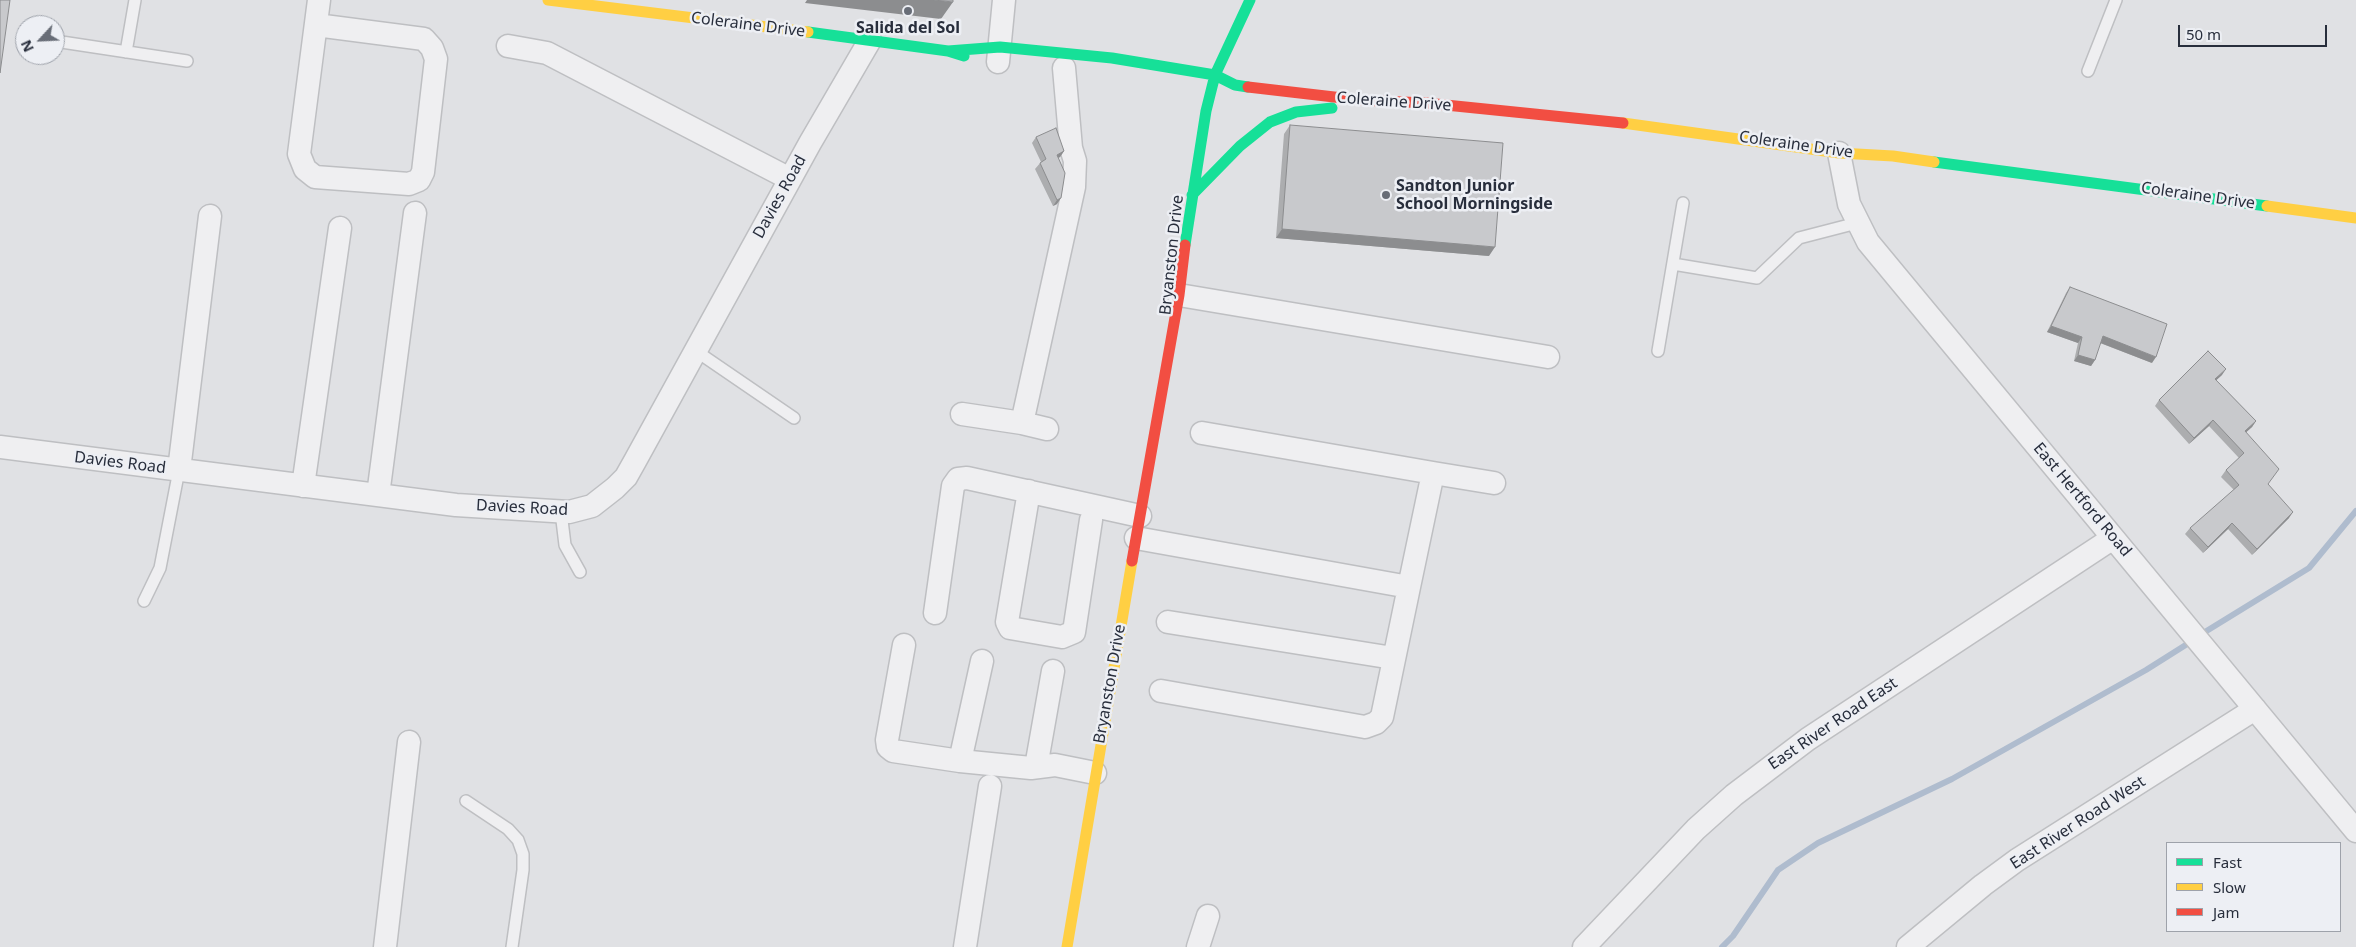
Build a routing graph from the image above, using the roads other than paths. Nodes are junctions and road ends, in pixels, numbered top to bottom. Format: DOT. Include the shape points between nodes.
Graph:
graph roads {
  1 [pos="135,0"];
  2 [pos="319,0"];
  3 [pos="548,0"];
  4 [pos="1004,0"];
  5 [pos="1250,0"];
  6 [pos="2116,0"];
  7 [pos="600,3"];
  8 [pos="316,25"];
  9 [pos="870,40"];
  10 [pos="65,43"];
  11 [pos="508,46"];
  12 [pos="1043,51"];
  13 [pos="126,52"];
  14 [pos="1002,57"];
  15 [pos="1207,59"];
  16 [pos="187,61"];
  17 [pos="1057,68"];
  18 [pos="2088,70"];
  19 [pos="1215,75"];
  20 [pos="1198,81"];
  21 [pos="1235,85"];
  22 [pos="1211,92"];
  23 [pos="1360,100"];
  24 [pos="1839,152"];
  25 [pos="790,179"];
  26 [pos="1192,195"];
  27 [pos="1683,203"];
  28 [pos="415,213"];
  29 [pos="210,216"];
  30 [pos="2356,218"];
  31 [pos="1857,223"];
  32 [pos="340,228"];
  33 [pos="1673,264"];
  34 [pos="1172,299"];
  35 [pos="696,351"];
  36 [pos="1658,351"];
  37 [pos="1548,357"];
  38 [pos="962,414"];
  39 [pos="794,418"];
  40 [pos="1022,423"];
  41 [pos="1046,429"];
  42 [pos="1202,433"];
  43 [pos="0,447"];
  44 [pos="179,470"];
  45 [pos="1433,473"];
  46 [pos="1494,484"];
  47 [pos="303,486"];
  48 [pos="1029,491"];
  49 [pos="378,495"];
  50 [pos="561,512"];
  51 [pos="1091,520"];
  52 [pos="1138,527"];
  53 [pos="2113,538"];
  54 [pos="580,572"];
  55 [pos="1409,588"];
  56 [pos="144,602"];
  57 [pos="935,613"];
  58 [pos="1168,622"];
  59 [pos="904,645"];
  60 [pos="1393,658"];
  61 [pos="982,662"];
  62 [pos="1053,671"];
  63 [pos="1161,691"];
  64 [pos="2255,710"];
  65 [pos="409,742"];
  66 [pos="960,761"];
  67 [pos="1036,767"];
  68 [pos="1095,773"];
  69 [pos="990,786"];
  70 [pos="466,802"];
  71 [pos="2356,831"];
  72 [pos="1208,916"];
  73 [pos="385,947"];
  74 [pos="512,947"];
  75 [pos="965,947"];
  76 [pos="1066,947"];
  77 [pos="1198,947"];
  78 [pos="1584,947"];
  79 [pos="1908,947"];
  1 -- 13 [label="lane"];
  2 -- 8 [label="street"];
  3 -- 7 [label="street, Coleraine Drive"];
  4 -- 14 [label="street"];
  5 -- 19 [label="street, Bryanston Drive"];
  6 -- 18 [label="lane"];
  7 -- 9 [label="street, Coleraine Drive"];
  8 -- 8 [label="street" via="299,154 305,169 315,177 410,184 419,180 423,172 436,59 432,48 424,40"];
  9 -- 14 [label="street, Coleraine Drive"];
  9 -- 25 [label="street, Davies Road"];
  10 -- 13 [label="lane"];
  11 -- 25 [label="street" via="547,52"];
  12 -- 14 [label="street, Coleraine Drive"];
  12 -- 17 [label="street"];
  12 -- 20 [label="street, Coleraine Drive" via="1112,58"];
  13 -- 16 [label="lane"];
  15 -- 20 [label="street"];
  17 -- 40 [label="street" via="1075,161 1074,187"];
  19 -- 20 [label="street, Coleraine Drive"];
  19 -- 21 [label="street, Coleraine Drive"];
  19 -- 22 [label="street, Bryanston Drive"];
  20 -- 22 [label="street, Coleraine Drive"];
  21 -- 22 [label="street, Coleraine Drive"];
  21 -- 23 [label="street, Coleraine Drive"];
  22 -- 26 [label="street, Bryanston Drive"];
  23 -- 24 [label="street, Coleraine Drive" via="1573,117"];
  23 -- 26 [label="street" via="1276,118 1258,129"];
  24 -- 30 [label="street, Coleraine Drive" via="1893,156"];
  24 -- 31 [label="street, East Hertford Road" via="1849,204"];
  25 -- 35 [label="street, Davies Road"];
  26 -- 34 [label="street, Bryanston Drive"];
  27 -- 33 [label="lane"];
  28 -- 49 [label="street"];
  29 -- 44 [label="street"];
  31 -- 33 [label="lane" via="1798,238 1758,278"];
  31 -- 53 [label="street, East Hertford Road" via="1885,264"];
  32 -- 47 [label="street"];
  33 -- 36 [label="lane"];
  34 -- 37 [label="street"];
  34 -- 52 [label="street, Bryanston Drive"];
  35 -- 39 [label="lane"];
  35 -- 50 [label="street, Davies Road" via="626,477 592,506"];
  38 -- 40 [label="street"];
  40 -- 41 [label="street"];
  42 -- 45 [label="street"];
  43 -- 44 [label="street, Davies Road"];
  44 -- 47 [label="street, Davies Road"];
  44 -- 56 [label="lane" via="160,568"];
  45 -- 46 [label="street"];
  45 -- 55 [label="street"];
  47 -- 49 [label="street, Davies Road"];
  48 -- 51 [label="street" via="1007,622 1010,628 1062,637 1074,632"];
  48 -- 52 [label="street"];
  48 -- 57 [label="street" via="958,479 953,486"];
  49 -- 50 [label="street, Davies Road" via="456,505"];
  50 -- 54 [label="lane" via="565,545"];
  52 -- 55 [label="street"];
  52 -- 68 [label="street, Bryanston Drive"];
  53 -- 64 [label="street, East Hertford Road"];
  53 -- 78 [label="street, East River Road East" via="1808,739 1734,794 1696,829"];
  55 -- 60 [label="street"];
  58 -- 60 [label="street"];
  59 -- 66 [label="street" via="888,747 900,753"];
  60 -- 63 [label="street" via="1382,717 1366,728"];
  61 -- 66 [label="street"];
  62 -- 67 [label="street"];
  64 -- 71 [label="street, East Hertford Road"];
  64 -- 79 [label="street, East River Road West" via="2017,860"];
  65 -- 73 [label="street"];
  66 -- 67 [label="street"];
  67 -- 68 [label="street" via="1056,765"];
  68 -- 76 [label="street, Bryanston Drive"];
  69 -- 75 [label="street"];
  70 -- 74 [label="lane" via="508,829 518,840 523,854 524,870"];
  72 -- 77 [label="street"];
}
